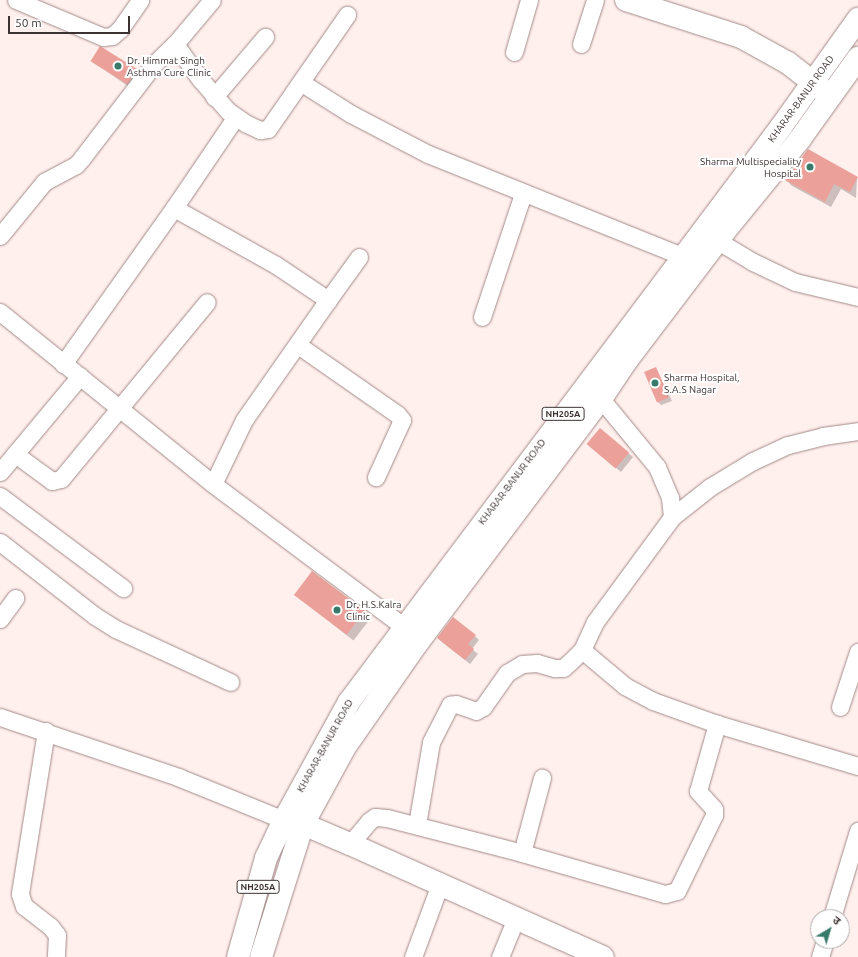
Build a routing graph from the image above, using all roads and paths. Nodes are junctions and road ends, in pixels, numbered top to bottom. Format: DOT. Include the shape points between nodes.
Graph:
graph roads {
  1 [pos="16,0"];
  2 [pos="140,0"];
  3 [pos="212,0"];
  4 [pos="529,0"];
  5 [pos="595,0"];
  6 [pos="626,0"];
  7 [pos="348,14"];
  8 [pos="856,27"];
  9 [pos="265,38"];
  10 [pos="175,44"];
  11 [pos="581,44"];
  12 [pos="514,52"];
  13 [pos="858,58"];
  14 [pos="302,82"];
  15 [pos="814,82"];
  16 [pos="830,96"];
  17 [pos="214,97"];
  18 [pos="235,118"];
  19 [pos="523,194"];
  20 [pos="174,208"];
  21 [pos="0,236"];
  22 [pos="718,241"];
  23 [pos="682,256"];
  24 [pos="358,257"];
  25 [pos="858,297"];
  26 [pos="328,300"];
  27 [pos="207,302"];
  28 [pos="0,312"];
  29 [pos="482,317"];
  30 [pos="298,344"];
  31 [pos="63,364"];
  32 [pos="80,376"];
  33 [pos="601,399"];
  34 [pos="121,409"];
  35 [pos="858,431"];
  36 [pos="15,454"];
  37 [pos="0,472"];
  38 [pos="376,477"];
  39 [pos="213,484"];
  40 [pos="0,496"];
  41 [pos="672,517"];
  42 [pos="0,542"];
  43 [pos="123,588"];
  44 [pos="15,598"];
  45 [pos="0,618"];
  46 [pos="404,627"];
  47 [pos="582,650"];
  48 [pos="858,652"];
  49 [pos="230,682"];
  50 [pos="840,707"];
  51 [pos="0,717"];
  52 [pos="717,724"];
  53 [pos="46,731"];
  54 [pos="858,766"];
  55 [pos="542,778"];
  56 [pos="293,822"];
  57 [pos="416,825"];
  58 [pos="858,831"];
  59 [pos="350,844"];
  60 [pos="522,853"];
  61 [pos="854,855"];
  62 [pos="440,884"];
  63 [pos="835,909"];
  64 [pos="516,918"];
  65 [pos="56,957"];
  66 [pos="238,957"];
  67 [pos="261,957"];
  68 [pos="413,957"];
  69 [pos="500,957"];
  70 [pos="603,957"];
  1 -- 2 [label="street" via="103,37 112,36 120,29"];
  3 -- 10 [label="street"];
  4 -- 12 [label="street"];
  5 -- 11 [label="street"];
  6 -- 15 [label="main road" via="740,37 782,60"];
  7 -- 14 [label="street"];
  8 -- 15 [label="main road, KHARAR-BANUR ROAD / NH205A"];
  9 -- 17 [label="street"];
  10 -- 17 [label="street"];
  10 -- 21 [label="street" via="154,65 76,165 44,182"];
  13 -- 16 [label="main road, NH205A"];
  14 -- 18 [label="street" via="268,129 260,130"];
  14 -- 19 [label="street" via="351,114 394,137"];
  15 -- 16 [label="main road"];
  15 -- 23 [label="main road, KHARAR-BANUR ROAD / NH205A"];
  16 -- 22 [label="main road, NH205A" via="800,140"];
  17 -- 18 [label="street"];
  18 -- 20 [label="street"];
  19 -- 23 [label="street" via="586,216"];
  19 -- 29 [label="street"];
  20 -- 26 [label="street" via="276,266"];
  20 -- 31 [label="street"];
  22 -- 25 [label="street" via="751,261 795,282"];
  22 -- 33 [label="main road, NH205A"];
  23 -- 46 [label="main road, KHARAR-BANUR ROAD / NH205A"];
  24 -- 26 [label="street"];
  26 -- 30 [label="street"];
  27 -- 34 [label="street"];
  28 -- 31 [label="street"];
  30 -- 38 [label="street" via="402,420"];
  30 -- 39 [label="street" via="244,420"];
  31 -- 32 [label="street"];
  32 -- 34 [label="street"];
  32 -- 36 [label="street"];
  33 -- 41 [label="street" via="657,467 670,498"];
  33 -- 56 [label="main road, NH205A" via="386,687"];
  34 -- 36 [label="street" via="61,479 52,481"];
  34 -- 39 [label="street"];
  35 -- 41 [label="street" via="788,445 710,487"];
  36 -- 37 [label="street"];
  39 -- 46 [label="street"];
  40 -- 43 [label="street"];
  41 -- 47 [label="street" via="594,622"];
  42 -- 49 [label="street" via="95,616 116,629"];
  44 -- 45 [label="street"];
  46 -- 56 [label="main road, KHARAR-BANUR ROAD / NH205A" via="349,702"];
  47 -- 52 [label="street" via="625,686 653,701"];
  47 -- 57 [label="street" via="562,668 529,663 515,667 507,673 483,707 476,712 456,704 450,705 432,742"];
  48 -- 50 [label="street"];
  51 -- 53 [label="street"];
  52 -- 54 [label="street"];
  52 -- 60 [label="street" via="698,791 714,809 714,815 677,891 665,894"];
  53 -- 56 [label="street" via="178,777"];
  53 -- 65 [label="street" via="20,894 24,906 50,926 57,935"];
  55 -- 60 [label="street"];
  56 -- 59 [label="main road"];
  56 -- 66 [label="main road, KHARAR-BANUR ROAD / NH205A" via="266,858"];
  56 -- 67 [label="main road, NH205A"];
  57 -- 59 [label="street" via="387,818 375,818 369,821"];
  57 -- 60 [label="street"];
  58 -- 61 [label="street"];
  59 -- 62 [label="main road"];
  61 -- 63 [label="street"];
  62 -- 64 [label="main road"];
  62 -- 68 [label="street"];
  64 -- 69 [label="street"];
  64 -- 70 [label="main road"];
}
